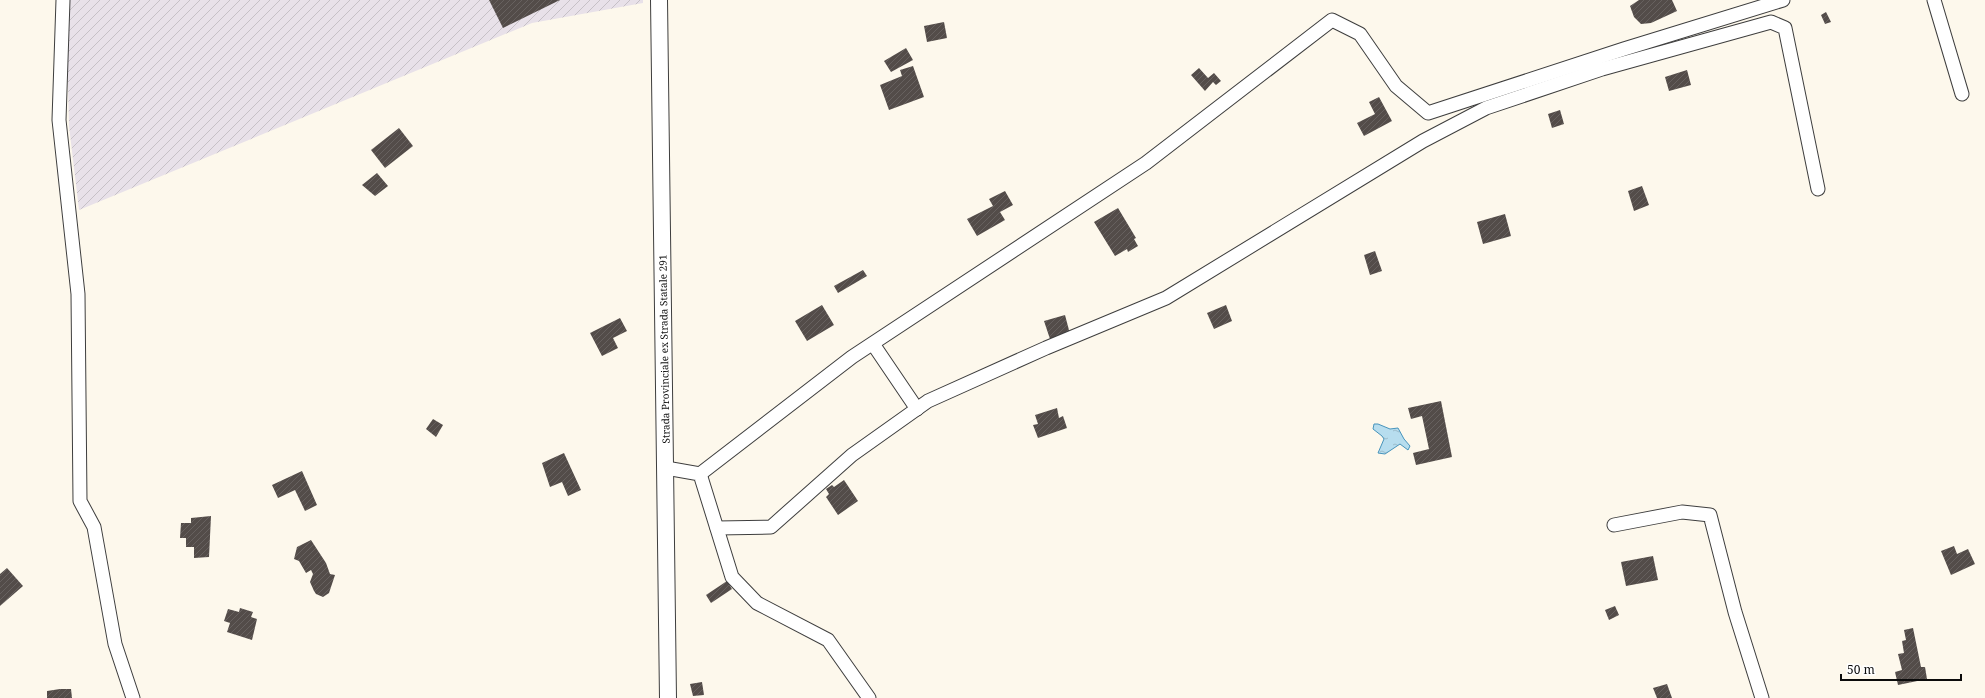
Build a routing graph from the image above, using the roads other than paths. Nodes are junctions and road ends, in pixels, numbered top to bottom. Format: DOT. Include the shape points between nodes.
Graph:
graph roads {
  1 [pos="63,0"];
  2 [pos="659,0"];
  3 [pos="1783,0"];
  4 [pos="1934,0"];
  5 [pos="1962,94"];
  6 [pos="1818,189"];
  7 [pos="873,344"];
  8 [pos="917,409"];
  9 [pos="666,468"];
  10 [pos="700,474"];
  11 [pos="1614,526"];
  12 [pos="717,528"];
  13 [pos="134,698"];
  14 [pos="668,698"];
  15 [pos="869,698"];
  16 [pos="1762,698"];
  1 -- 13 [label="street" via="59,120 78,294 80,501 94,527 115,644"];
  2 -- 9 [label="street, Strada Provinciale ex Strada Statale 291"];
  3 -- 7 [label="street" via="1428,112 1396,86 1360,34 1332,20 1146,163"];
  4 -- 5 [label="street"];
  6 -- 8 [label="street" via="1785,28 1771,22 1602,69 1486,108 1424,141 1166,298 1046,348 928,401"];
  7 -- 8 [label="street"];
  7 -- 10 [label="street" via="852,357"];
  8 -- 12 [label="street" via="852,455 771,527"];
  9 -- 10 [label="street"];
  9 -- 14 [label="street, Strada Provinciale ex Strada Statale 291"];
  10 -- 12 [label="street"];
  11 -- 16 [label="street" via="1682,512 1710,515 1735,612"];
  12 -- 15 [label="street" via="732,577 757,603 828,640"];
}
